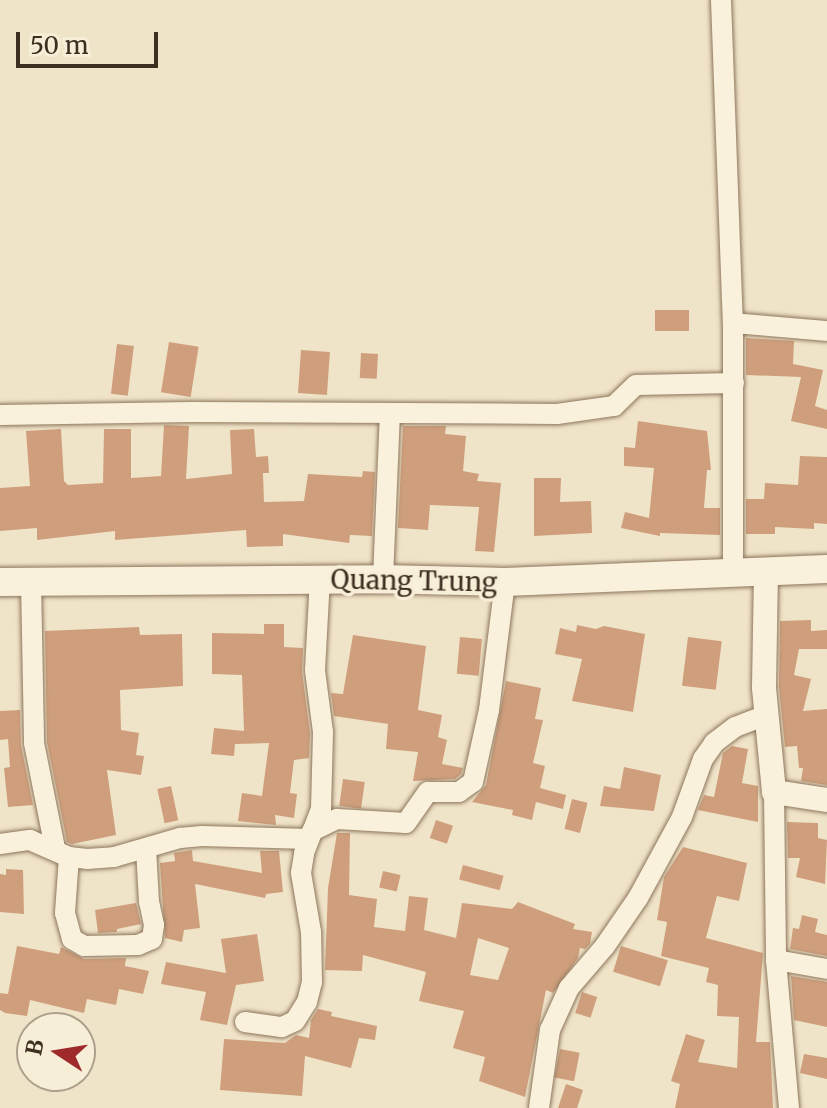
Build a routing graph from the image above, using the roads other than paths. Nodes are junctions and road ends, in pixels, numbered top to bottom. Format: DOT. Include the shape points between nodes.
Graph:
graph roads {
  1 [pos="721,0"];
  2 [pos="733,323"];
  3 [pos="827,331"];
  4 [pos="734,383"];
  5 [pos="0,415"];
  6 [pos="390,415"];
  7 [pos="827,569"];
  8 [pos="766,572"];
  9 [pos="733,573"];
  10 [pos="320,579"];
  11 [pos="383,579"];
  12 [pos="0,582"];
  13 [pos="31,582"];
  14 [pos="505,582"];
  15 [pos="767,715"];
  16 [pos="774,792"];
  17 [pos="827,800"];
  18 [pos="311,835"];
  19 [pos="0,844"];
  20 [pos="146,849"];
  21 [pos="62,852"];
  22 [pos="776,960"];
  23 [pos="827,969"];
  24 [pos="245,1022"];
  25 [pos="539,1108"];
  26 [pos="789,1108"];
  1 -- 2 [label="street"];
  2 -- 3 [label="street"];
  2 -- 4 [label="street"];
  4 -- 6 [label="street" via="636,385 614,406 584,412"];
  4 -- 9 [label="street"];
  5 -- 6 [label="street"];
  6 -- 11 [label="street"];
  7 -- 8 [label="main road, Quang Trung"];
  8 -- 9 [label="main road, Quang Trung"];
  8 -- 15 [label="street"];
  9 -- 14 [label="main road, Quang Trung"];
  10 -- 11 [label="main road, Quang Trung"];
  10 -- 13 [label="main road, Quang Trung"];
  10 -- 18 [label="street" via="315,670 323,770 321,809"];
  11 -- 14 [label="main road, Quang Trung"];
  12 -- 13 [label="main road, Quang Trung"];
  13 -- 21 [label="street" via="34,743"];
  14 -- 18 [label="street" via="489,710 473,782 459,792 428,792 406,823 337,819"];
  15 -- 16 [label="street"];
  15 -- 25 [label="street" via="735,727 714,743 657,865 605,946 569,988 550,1030"];
  16 -- 17 [label="street"];
  16 -- 22 [label="street"];
  18 -- 20 [label="street" via="202,836"];
  18 -- 24 [label="street" via="301,886 312,952 307,1002 301,1015 282,1027"];
  19 -- 21 [label="street" via="30,840"];
  20 -- 21 [label="street" via="114,857"];
  20 -- 21 [label="street" via="154,933 138,945 84,946 72,939"];
  22 -- 23 [label="street"];
  22 -- 26 [label="street"];
}
